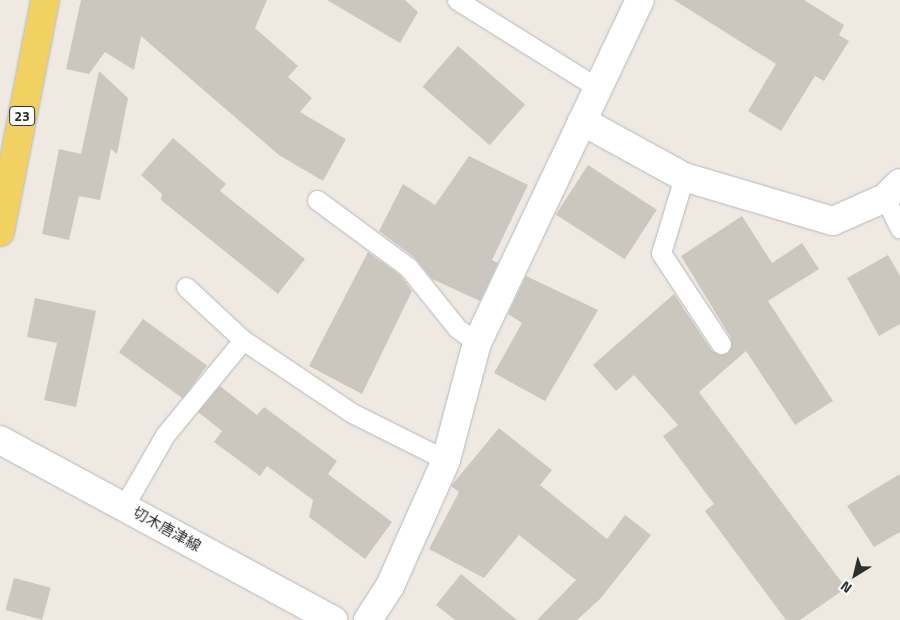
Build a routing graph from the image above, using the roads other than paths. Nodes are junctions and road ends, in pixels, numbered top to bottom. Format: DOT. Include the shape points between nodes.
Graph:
graph roads {
  1 [pos="45,0"];
  2 [pos="457,0"];
  3 [pos="640,0"];
  4 [pos="598,88"];
  5 [pos="582,121"];
  6 [pos="684,177"];
  7 [pos="892,191"];
  8 [pos="317,200"];
  9 [pos="900,229"];
  10 [pos="0,232"];
  11 [pos="186,288"];
  12 [pos="243,340"];
  13 [pos="476,343"];
  14 [pos="721,344"];
  15 [pos="0,440"];
  16 [pos="446,460"];
  17 [pos="124,506"];
  18 [pos="334,620"];
  19 [pos="368,620"];
  1 -- 10 [label="main road, 23"];
  2 -- 4 [label="lane"];
  3 -- 4 [label="street"];
  4 -- 5 [label="street"];
  5 -- 6 [label="street"];
  5 -- 13 [label="street"];
  6 -- 7 [label="street" via="833,221"];
  6 -- 14 [label="lane" via="661,253"];
  7 -- 9 [label="lane"];
  8 -- 13 [label="lane" via="408,267 457,328"];
  11 -- 12 [label="lane"];
  12 -- 16 [label="lane" via="352,413"];
  12 -- 17 [label="lane" via="165,435"];
  13 -- 16 [label="street"];
  15 -- 17 [label="street, 切木唐津線"];
  16 -- 19 [label="street" via="390,586"];
  17 -- 18 [label="street, 切木唐津線"];
}
